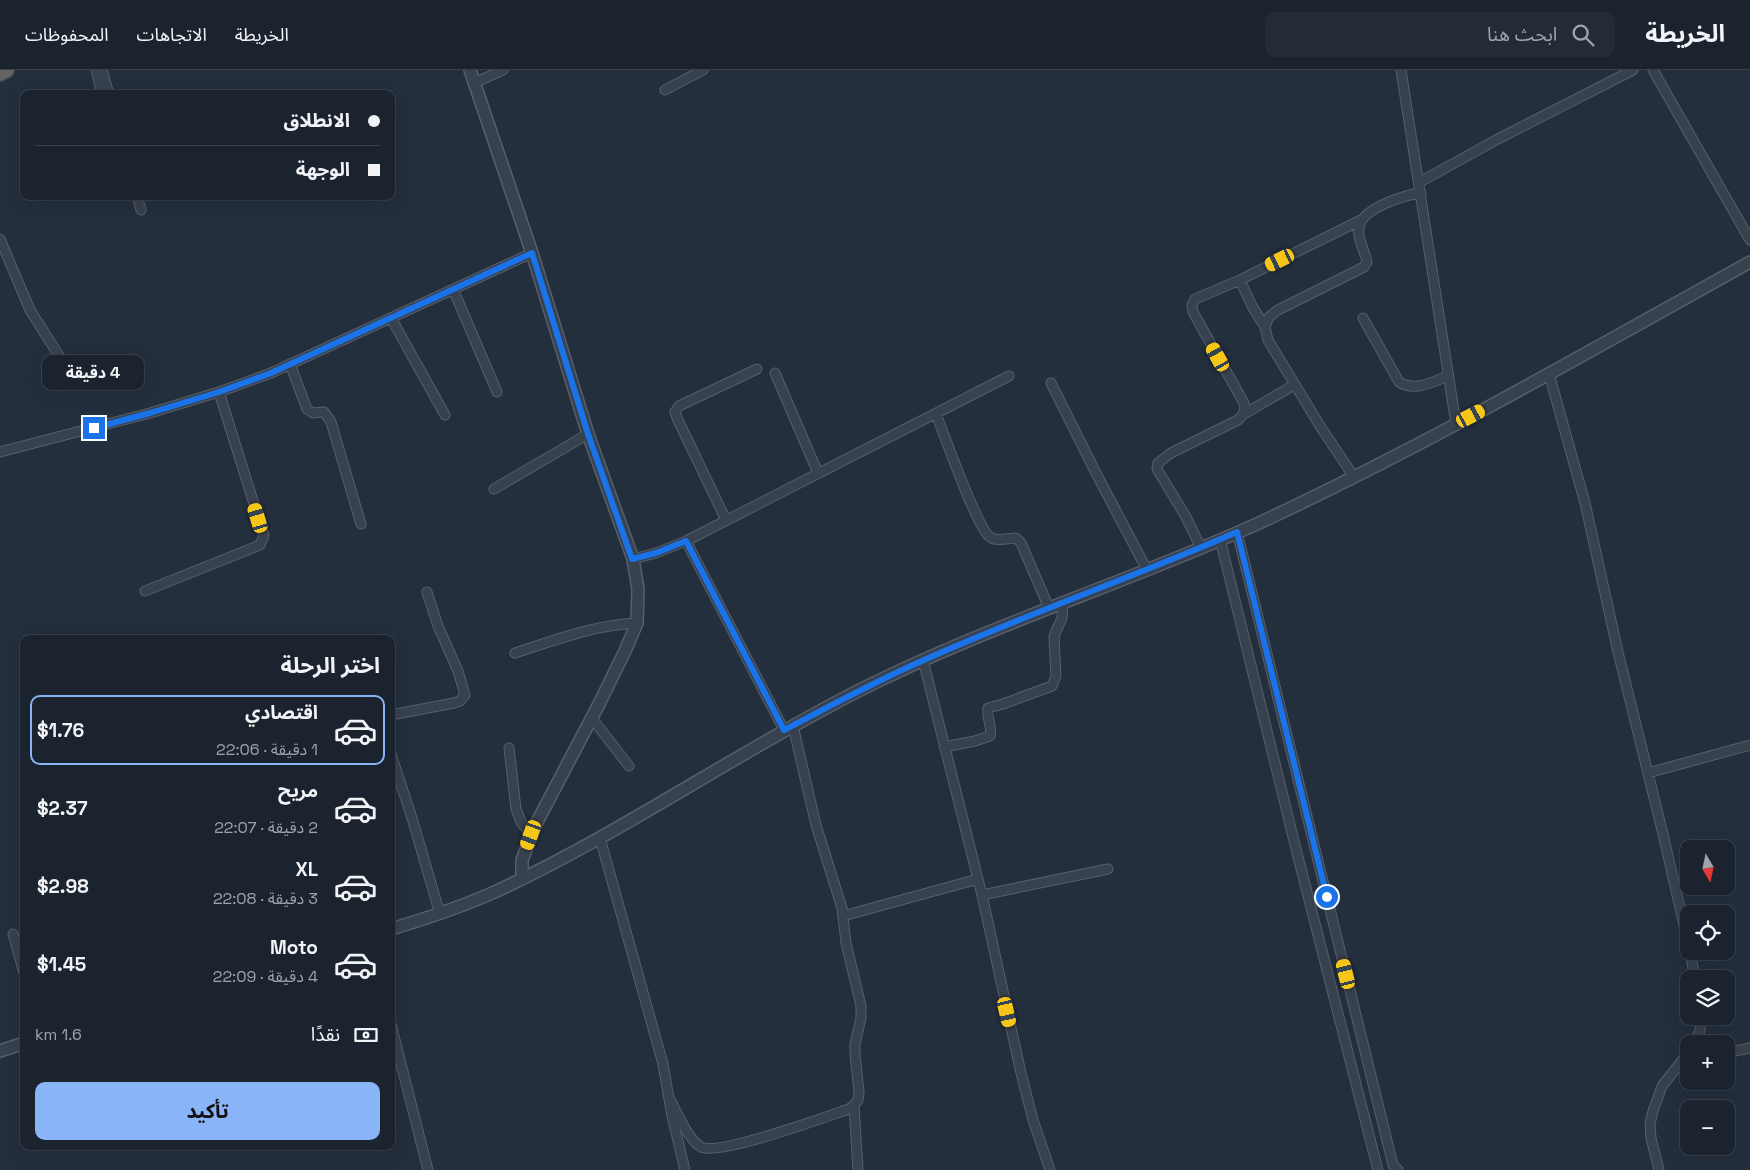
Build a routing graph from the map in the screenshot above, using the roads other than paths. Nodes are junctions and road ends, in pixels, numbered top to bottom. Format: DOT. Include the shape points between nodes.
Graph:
graph roads {
  1 [pos="6,70"];
  2 [pos="96,70"];
  3 [pos="102,70"];
  4 [pos="470,70"];
  5 [pos="503,70"];
  6 [pos="703,70"];
  7 [pos="1401,70"];
  8 [pos="1633,70"];
  9 [pos="1653,70"];
  10 [pos="0,73"];
  11 [pos="474,83"];
  12 [pos="101,90"];
  13 [pos="108,90"];
  14 [pos="665,90"];
  15 [pos="1420,182"];
  16 [pos="1421,193"];
  17 [pos="137,200"];
  18 [pos="141,210"];
  19 [pos="1361,220"];
  20 [pos="0,239"];
  21 [pos="1750,240"];
  22 [pos="532,253"];
  23 [pos="1750,262"];
  24 [pos="1240,280"];
  25 [pos="454,289"];
  26 [pos="390,318"];
  27 [pos="1363,318"];
  28 [pos="1265,327"];
  29 [pos="61,359"];
  30 [pos="290,364"];
  31 [pos="757,369"];
  32 [pos="775,373"];
  33 [pos="1549,374"];
  34 [pos="1009,376"];
  35 [pos="1448,376"];
  36 [pos="1051,383"];
  37 [pos="1294,385"];
  38 [pos="219,392"];
  39 [pos="497,392"];
  40 [pos="936,414"];
  41 [pos="1244,414"];
  42 [pos="445,415"];
  43 [pos="1456,424"];
  44 [pos="588,434"];
  45 [pos="0,452"];
  46 [pos="818,473"];
  47 [pos="1354,477"];
  48 [pos="494,488"];
  49 [pos="726,520"];
  50 [pos="361,524"];
  51 [pos="1237,532"];
  52 [pos="1220,539"];
  53 [pos="686,541"];
  54 [pos="1201,548"];
  55 [pos="632,559"];
  56 [pos="1148,570"];
  57 [pos="145,591"];
  58 [pos="427,592"];
  59 [pos="1063,603"];
  60 [pos="1049,608"];
  61 [pos="637,623"];
  62 [pos="515,653"];
  63 [pos="923,660"];
  64 [pos="395,714"];
  65 [pos="592,717"];
  66 [pos="789,728"];
  67 [pos="1750,745"];
  68 [pos="944,746"];
  69 [pos="510,748"];
  70 [pos="395,766"];
  71 [pos="629,766"];
  72 [pos="1648,773"];
  73 [pos="531,835"];
  74 [pos="600,838"];
  75 [pos="1108,869"];
  76 [pos="522,879"];
  77 [pos="978,879"];
  78 [pos="982,895"];
  79 [pos="1680,909"];
  80 [pos="440,914"];
  81 [pos="843,916"];
  82 [pos="395,928"];
  83 [pos="13,934"];
  84 [pos="20,958"];
  85 [pos="20,1044"];
  86 [pos="1750,1048"];
  87 [pos="0,1051"];
  88 [pos="1735,1052"];
  89 [pos="396,1061"];
  90 [pos="1680,1063"];
  91 [pos="668,1096"];
  92 [pos="854,1105"];
  93 [pos="428,1170"];
  94 [pos="685,1170"];
  95 [pos="858,1170"];
  96 [pos="1050,1170"];
  97 [pos="1378,1170"];
  98 [pos="1398,1170"];
  99 [pos="1659,1170"];
  1 -- 10 [label="highway"];
  2 -- 12 [label="street"];
  3 -- 13 [label="street"];
  4 -- 11 [label="street"];
  5 -- 11 [label="street"];
  6 -- 14 [label="street"];
  7 -- 15 [label="street"];
  8 -- 15 [label="street"];
  9 -- 21 [label="street"];
  11 -- 22 [label="street"];
  15 -- 16 [label="street"];
  16 -- 19 [label="street" via="1401,197"];
  16 -- 35 [label="street"];
  17 -- 18 [label="street"];
  19 -- 24 [label="street"];
  19 -- 28 [label="street" via="1358,229 1367,262 1364,267 1278,310 1269,317"];
  20 -- 29 [label="street" via="30,310"];
  22 -- 25 [label="street"];
  22 -- 44 [label="street"];
  23 -- 33 [label="street"];
  24 -- 28 [label="street"];
  24 -- 41 [label="street" via="1196,299 1192,305 1244,403"];
  25 -- 26 [label="street"];
  25 -- 39 [label="street"];
  26 -- 30 [label="street"];
  26 -- 42 [label="street"];
  27 -- 35 [label="street" via="1399,382 1407,387 1416,387"];
  28 -- 37 [label="street" via="1268,340"];
  30 -- 38 [label="street"];
  30 -- 50 [label="street" via="307,408 313,413 324,412 331,422"];
  31 -- 49 [label="street" via="679,406 675,412"];
  32 -- 46 [label="street"];
  33 -- 43 [label="street"];
  33 -- 72 [label="street" via="1585,503"];
  34 -- 40 [label="street"];
  35 -- 43 [label="street"];
  36 -- 56 [label="street"];
  37 -- 41 [label="street"];
  37 -- 47 [label="street"];
  38 -- 45 [label="street"];
  38 -- 57 [label="street" via="263,541 260,545"];
  40 -- 46 [label="street"];
  40 -- 60 [label="street" via="978,519 989,536 996,540 1016,538 1022,543"];
  41 -- 54 [label="street" via="1158,463 1157,469"];
  43 -- 47 [label="street"];
  44 -- 48 [label="street"];
  44 -- 55 [label="street"];
  46 -- 49 [label="street"];
  47 -- 51 [label="street"];
  49 -- 53 [label="street"];
  51 -- 52 [label="street"];
  51 -- 98 [label="street" via="1393,1166"];
  52 -- 54 [label="street"];
  52 -- 97 [label="street" via="1294,845"];
  53 -- 55 [label="street"];
  53 -- 66 [label="street"];
  54 -- 56 [label="street"];
  55 -- 61 [label="street" via="638,589"];
  56 -- 59 [label="street"];
  58 -- 64 [label="street" via="465,695 454,703"];
  59 -- 60 [label="street"];
  59 -- 68 [label="street" via="1062,618 1054,636 1056,676 1052,686 988,708 990,736"];
  60 -- 63 [label="street"];
  61 -- 62 [label="street" via="590,628"];
  61 -- 65 [label="street"];
  63 -- 66 [label="street"];
  63 -- 68 [label="street"];
  65 -- 71 [label="street"];
  65 -- 73 [label="street"];
  66 -- 74 [label="street"];
  66 -- 81 [label="street"];
  67 -- 72 [label="street"];
  68 -- 77 [label="street"];
  69 -- 73 [label="street" via="516,809"];
  70 -- 80 [label="street"];
  72 -- 79 [label="street"];
  73 -- 76 [label="street" via="522,860"];
  74 -- 76 [label="street"];
  74 -- 91 [label="street" via="653,1024"];
  75 -- 78 [label="street"];
  76 -- 80 [label="street"];
  77 -- 78 [label="street"];
  77 -- 81 [label="street"];
  78 -- 96 [label="street" via="1021,1073"];
  80 -- 82 [label="street"];
  81 -- 92 [label="street" via="861,1006 855,1044 859,1092"];
  83 -- 84 [label="street"];
  85 -- 87 [label="street"];
  86 -- 88 [label="street"];
  89 -- 93 [label="street"];
  90 -- 99 [label="street" via="1662,1086 1650,1124"];
  91 -- 92 [label="street" via="690,1136 706,1149 730,1146 800,1126"];
  91 -- 94 [label="street"];
  92 -- 95 [label="street"];
}
